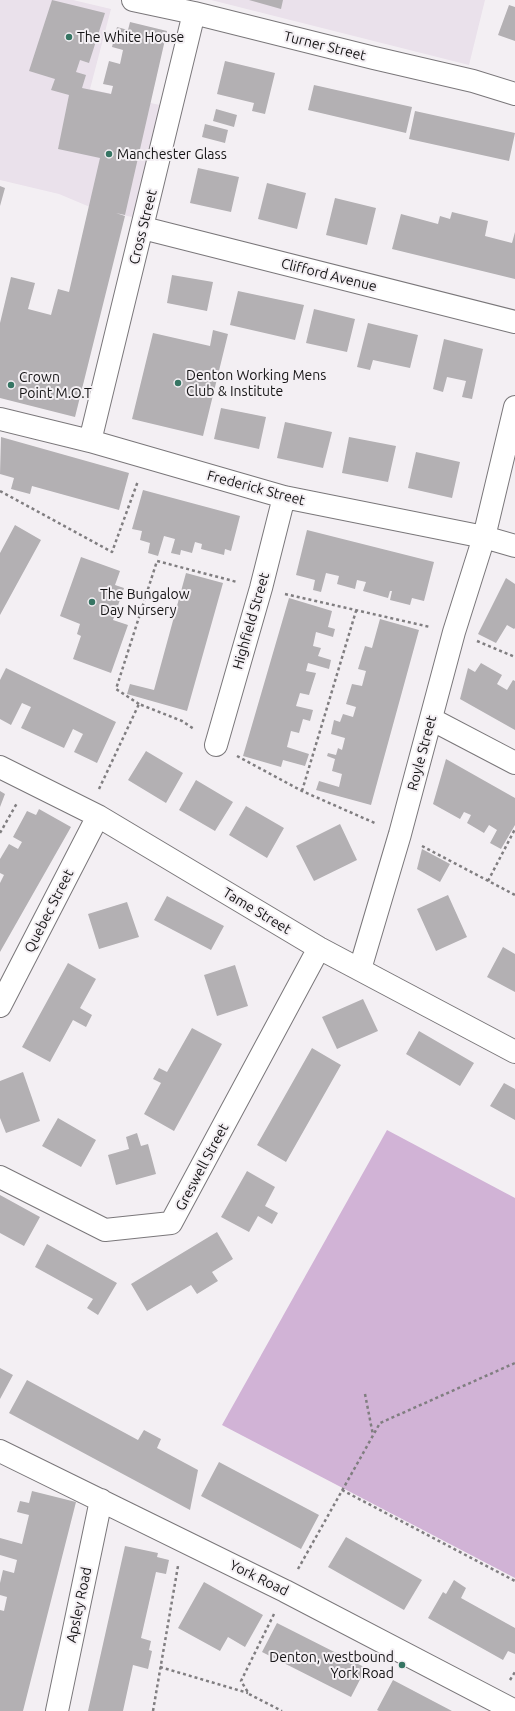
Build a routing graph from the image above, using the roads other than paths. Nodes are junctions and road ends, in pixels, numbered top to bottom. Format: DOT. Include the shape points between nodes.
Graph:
graph roads {
  1 [pos="133,0"];
  2 [pos="194,13"];
  3 [pos="515,94"];
  4 [pos="143,228"];
  5 [pos="515,322"];
  6 [pos="515,407"];
  7 [pos="0,419"];
  8 [pos="90,441"];
  9 [pos="284,497"];
  10 [pos="484,537"];
  11 [pos="515,546"];
  12 [pos="431,718"];
  13 [pos="216,745"];
  14 [pos="515,763"];
  15 [pos="0,767"];
  16 [pos="98,816"];
  17 [pos="319,948"];
  18 [pos="360,969"];
  19 [pos="0,1006"];
  20 [pos="515,1052"];
  21 [pos="0,1177"];
  22 [pos="0,1451"];
  23 [pos="101,1500"];
  24 [pos="57,1711"];
  25 [pos="515,1711"];
  1 -- 2 [label="street, Turner Street"];
  2 -- 3 [label="street, Turner Street" via="473,81"];
  2 -- 4 [label="street, Cross Street"];
  4 -- 5 [label="street, Clifford Avenue"];
  4 -- 8 [label="street, Cross Street"];
  6 -- 10 [label="street, Royle Street"];
  7 -- 8 [label="street, Frederick Street"];
  8 -- 9 [label="street, Frederick Street"];
  9 -- 10 [label="street, Frederick Street"];
  9 -- 13 [label="street, Highfield Street"];
  10 -- 11 [label="street, Frederick Street"];
  10 -- 12 [label="street, Royle Street" via="454,632"];
  12 -- 14 [label="street"];
  12 -- 18 [label="street, Royle Street"];
  15 -- 16 [label="street, Tame Street"];
  16 -- 17 [label="street, Tame Street"];
  16 -- 19 [label="street, Quebec Street"];
  17 -- 18 [label="street, Tame Street"];
  17 -- 21 [label="street, Greswell Street" via="171,1223 105,1230"];
  18 -- 20 [label="street, Tame Street"];
  22 -- 23 [label="street, York Road"];
  23 -- 24 [label="street, Apsley Road"];
  23 -- 25 [label="street, York Road" via="285,1591"];
}
